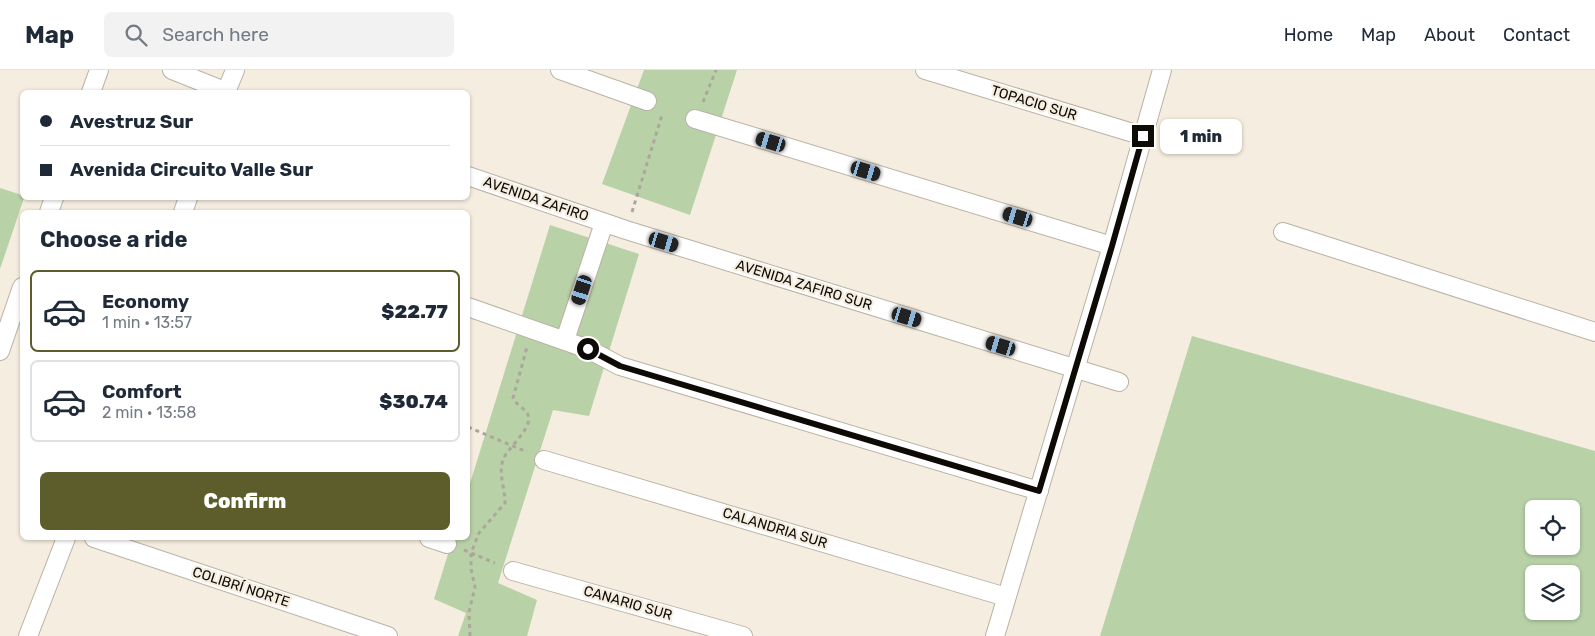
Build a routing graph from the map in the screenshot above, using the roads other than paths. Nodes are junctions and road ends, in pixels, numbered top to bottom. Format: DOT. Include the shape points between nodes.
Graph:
graph roads {
  1 [pos="99,70"];
  2 [pos="172,70"];
  3 [pos="235,70"];
  4 [pos="560,70"];
  5 [pos="925,70"];
  6 [pos="1162,70"];
  7 [pos="92,90"];
  8 [pos="222,90"];
  9 [pos="228,90"];
  10 [pos="648,101"];
  11 [pos="695,118"];
  12 [pos="1143,136"];
  13 [pos="470,177"];
  14 [pos="604,223"];
  15 [pos="1283,232"];
  16 [pos="1112,246"];
  17 [pos="20,294"];
  18 [pos="470,308"];
  19 [pos="1595,332"];
  20 [pos="565,340"];
  21 [pos="0,351"];
  22 [pos="1076,370"];
  23 [pos="1120,382"];
  24 [pos="544,460"];
  25 [pos="1039,491"];
  26 [pos="65,540"];
  27 [pos="100,540"];
  28 [pos="435,540"];
  29 [pos="447,544"];
  30 [pos="513,571"];
  31 [pos="1006,597"];
  32 [pos="33,635"];
  33 [pos="388,636"];
  34 [pos="742,636"];
  35 [pos="995,636"];
  1 -- 7 [label="street"];
  2 -- 8 [label="street"];
  3 -- 9 [label="street"];
  4 -- 10 [label="street"];
  5 -- 12 [label="street, TOPACIO SUR"];
  6 -- 12 [label="street"];
  11 -- 16 [label="street"];
  12 -- 16 [label="street"];
  13 -- 14 [label="street, AVENIDA ZAFIRO"];
  14 -- 20 [label="street"];
  14 -- 22 [label="street, AVENIDA ZAFIRO SUR"];
  15 -- 19 [label="street"];
  16 -- 22 [label="street"];
  17 -- 21 [label="street"];
  18 -- 20 [label="street"];
  20 -- 25 [label="street" via="620,366"];
  22 -- 23 [label="street, AVENIDA ZAFIRO SUR"];
  22 -- 25 [label="street"];
  24 -- 31 [label="street, CALANDRIA SUR"];
  25 -- 31 [label="street"];
  26 -- 32 [label="street"];
  27 -- 33 [label="street, COLIBRÍ NORTE"];
  28 -- 29 [label="street"];
  30 -- 34 [label="street, CANARIO SUR"];
  31 -- 35 [label="street"];
}
